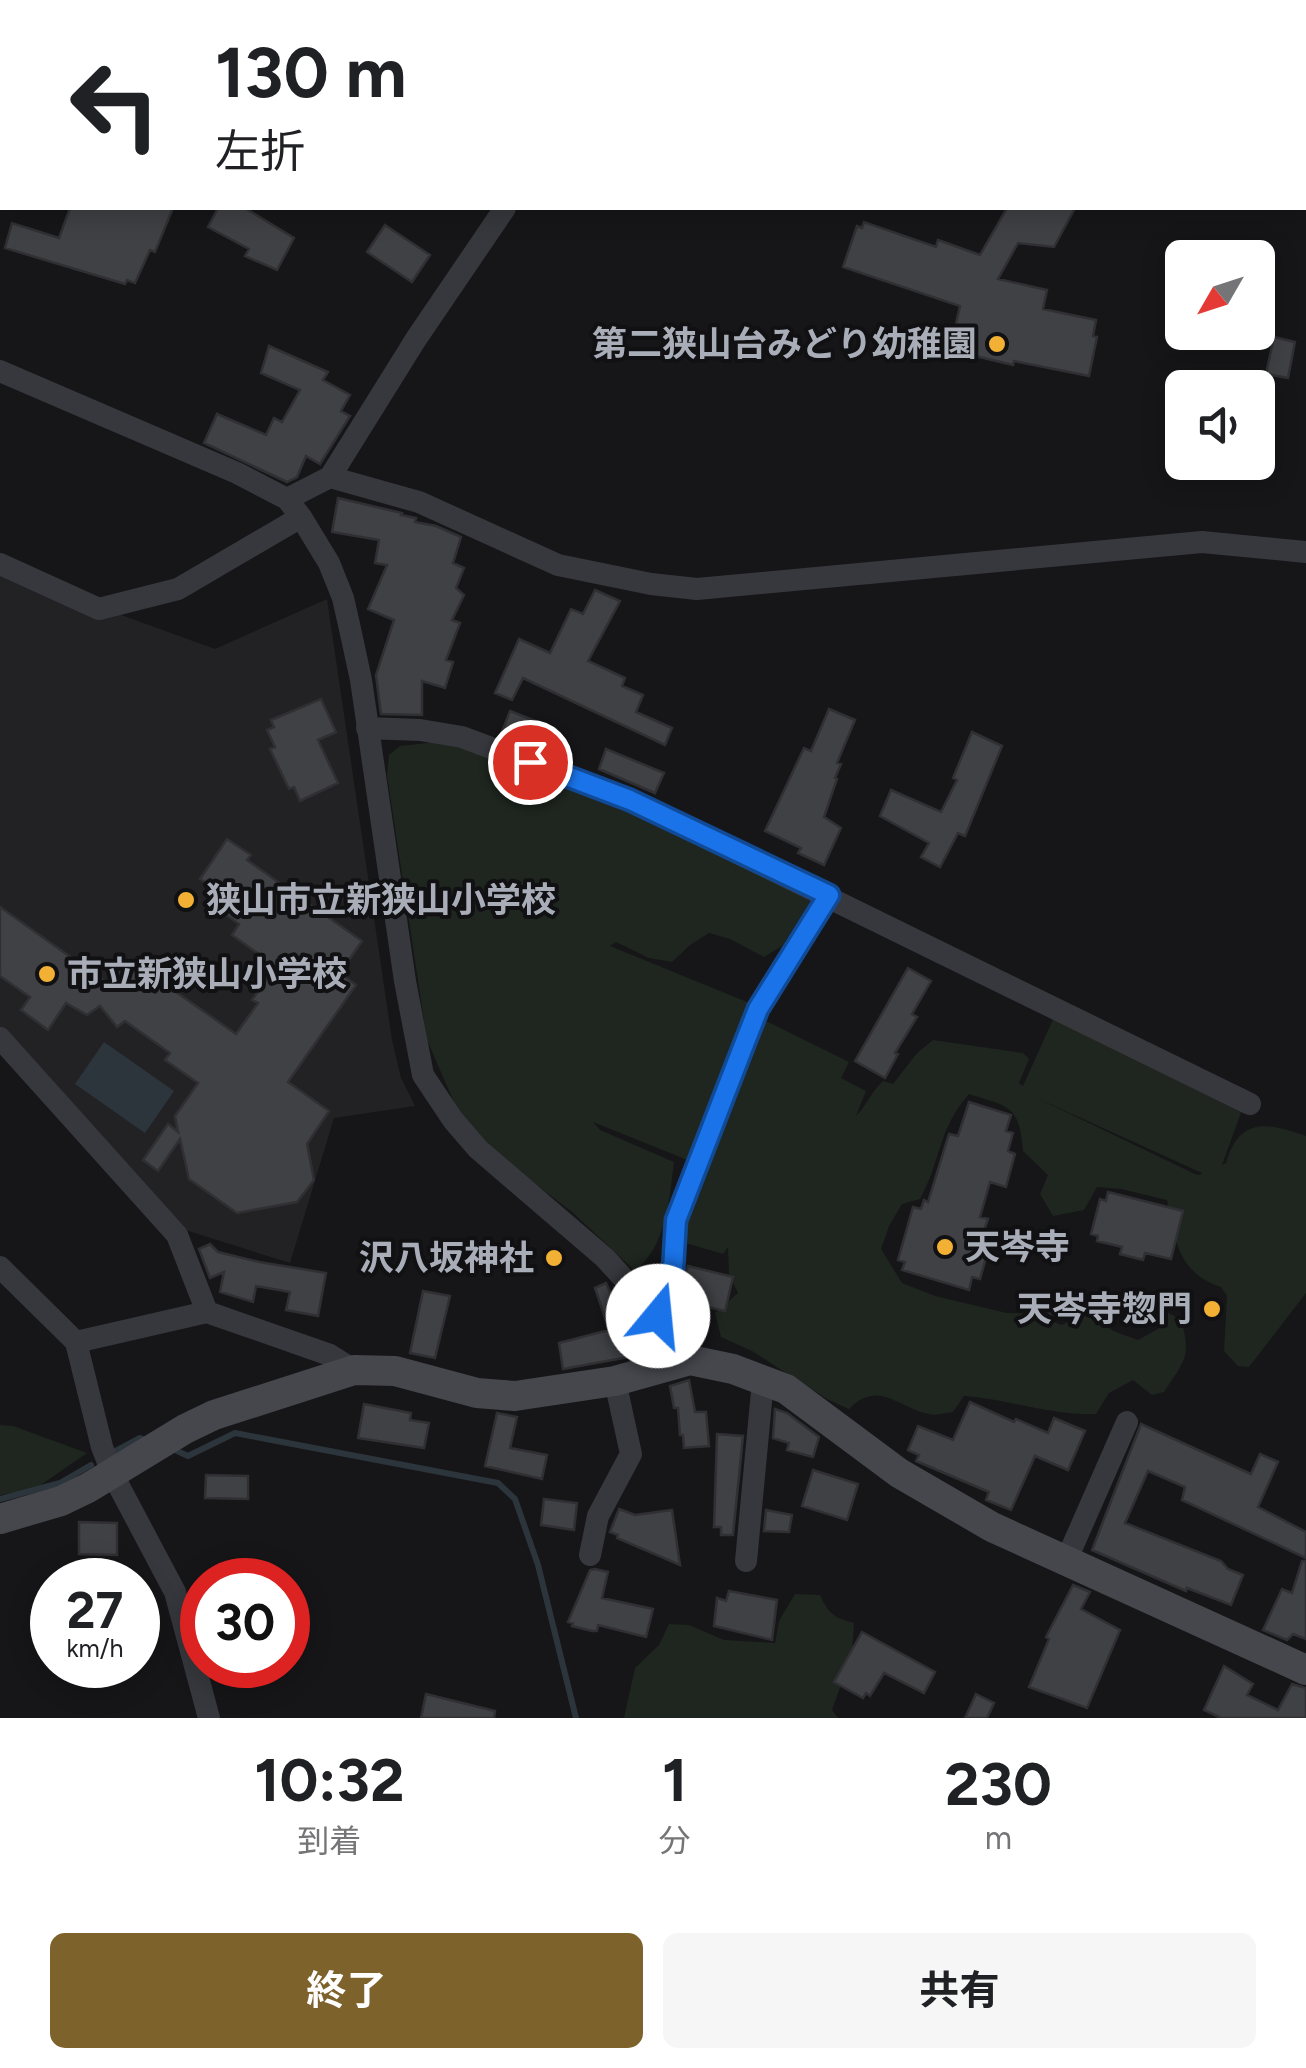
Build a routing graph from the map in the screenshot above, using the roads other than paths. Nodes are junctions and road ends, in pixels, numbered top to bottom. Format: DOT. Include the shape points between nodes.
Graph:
graph roads {
  1 [pos="504,210"];
  2 [pos="0,371"];
  3 [pos="330,477"];
  4 [pos="294,508"];
  5 [pos="1306,552"];
  6 [pos="0,564"];
  7 [pos="368,728"];
  8 [pos="829,895"];
  9 [pos="0,1038"];
  10 [pos="1250,1104"];
  11 [pos="0,1268"];
  12 [pos="207,1312"];
  13 [pos="658,1316"];
  14 [pos="76,1342"];
  15 [pos="690,1360"];
  16 [pos="354,1370"];
  17 [pos="614,1381"];
  18 [pos="763,1381"];
  19 [pos="1126,1422"];
  20 [pos="113,1475"];
  21 [pos="0,1518"];
  22 [pos="590,1555"];
  23 [pos="746,1561"];
  24 [pos="1066,1561"];
  25 [pos="1306,1670"];
  26 [pos="209,1718"];
  1 -- 3 [label="street"];
  2 -- 4 [label="street" via="237,474"];
  3 -- 4 [label="street"];
  3 -- 5 [label="street" via="419,502 558,564 697,589 1202,542"];
  4 -- 6 [label="street" via="178,589 99,608"];
  4 -- 7 [label="street" via="343,598"];
  7 -- 8 [label="street" via="462,736 630,800"];
  7 -- 13 [label="street" via="423,1075 478,1149 605,1258"];
  8 -- 10 [label="street"];
  8 -- 13 [label="street" via="758,1009 676,1220 673,1270"];
  9 -- 12 [label="street" via="177,1234"];
  11 -- 14 [label="street"];
  12 -- 14 [label="street"];
  12 -- 16 [label="street" via="330,1355"];
  13 -- 15 [label="street"];
  14 -- 20 [label="street"];
  15 -- 17 [label="street"];
  15 -- 18 [label="street"];
  16 -- 17 [label="street" via="395,1371 496,1395"];
  16 -- 20 [label="street" via="214,1415"];
  17 -- 22 [label="street" via="631,1454 598,1516"];
  18 -- 23 [label="street"];
  18 -- 24 [label="street" via="786,1389 946,1502"];
  19 -- 24 [label="street"];
  20 -- 21 [label="street" via="61,1501"];
  20 -- 26 [label="street" via="175,1592"];
  24 -- 25 [label="street"];
}
